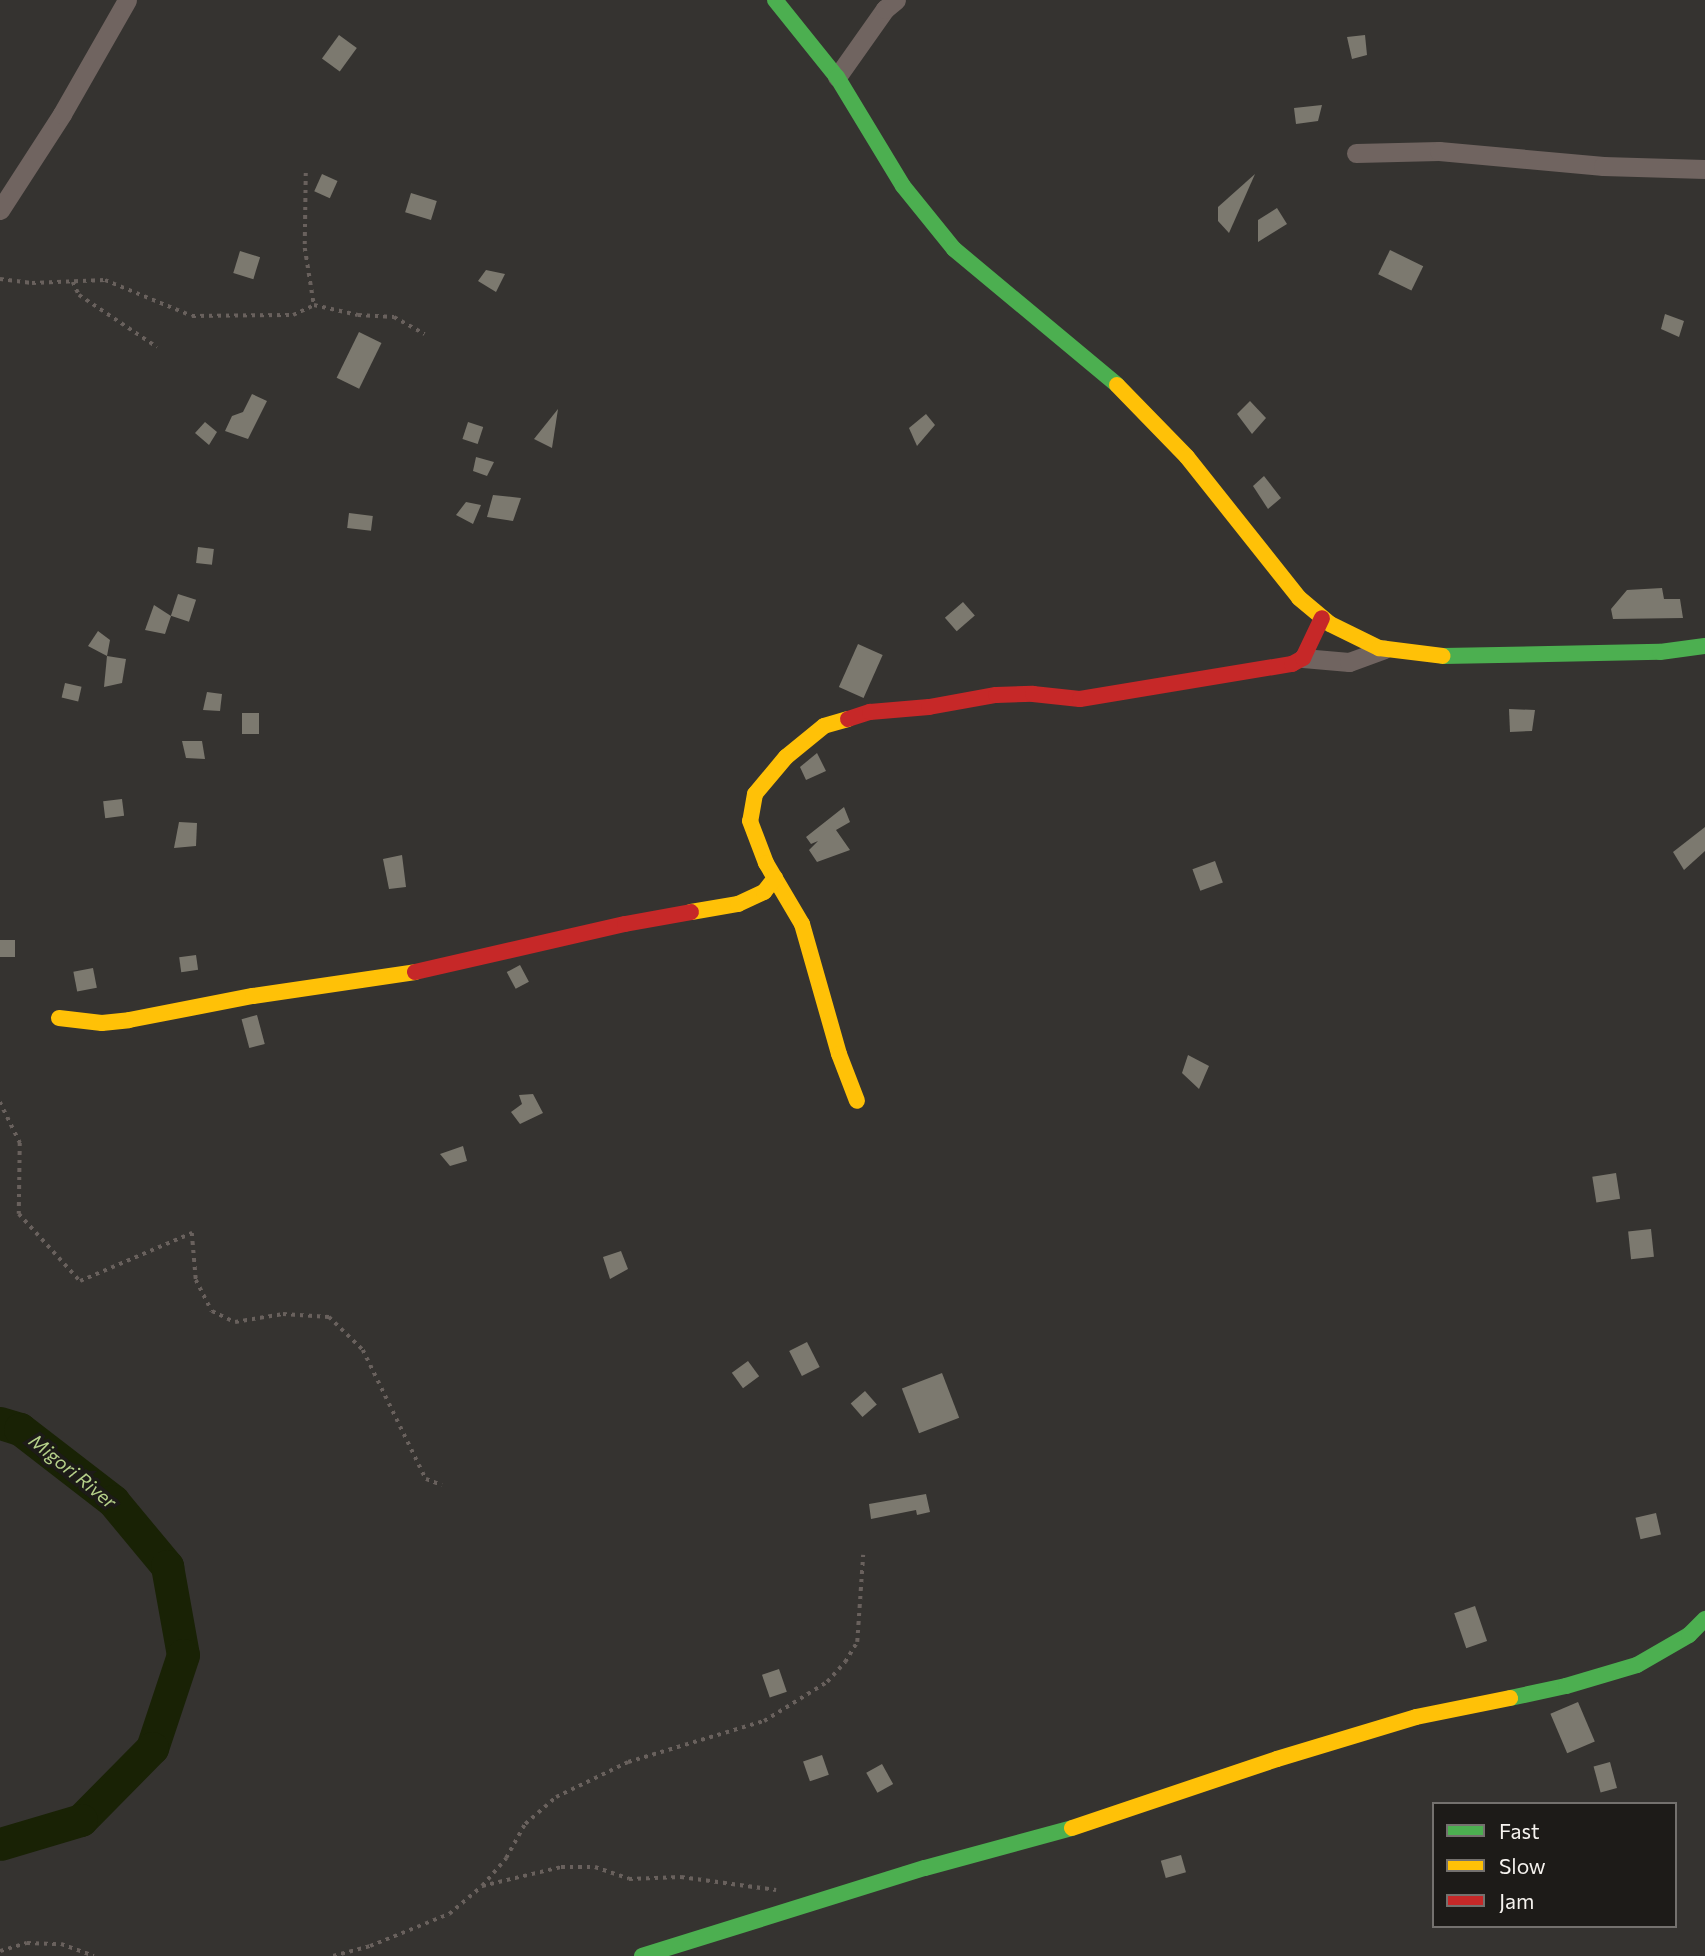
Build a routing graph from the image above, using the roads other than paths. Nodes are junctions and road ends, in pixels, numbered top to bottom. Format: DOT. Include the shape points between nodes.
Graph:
graph roads {
  1 [pos="127,0"];
  2 [pos="775,0"];
  3 [pos="896,0"];
  4 [pos="837,77"];
  5 [pos="1356,153"];
  6 [pos="1705,169"];
  7 [pos="0,210"];
  8 [pos="1322,618"];
  9 [pos="1705,646"];
  10 [pos="1384,649"];
  11 [pos="1303,658"];
  12 [pos="775,878"];
  13 [pos="58,1018"];
  14 [pos="857,1101"];
  15 [pos="1705,1619"];
  16 [pos="642,1956"];
  1 -- 7 [label="street"];
  2 -- 4 [label="street"];
  3 -- 4 [label="street"];
  4 -- 8 [label="street" via="903,186 954,249 1140,406 1187,457 1299,598"];
  5 -- 6 [label="street" via="1439,151 1603,166"];
  8 -- 10 [label="street"];
  8 -- 11 [label="street"];
  9 -- 10 [label="street" via="1660,652 1448,657"];
  10 -- 11 [label="street" via="1357,661"];
  11 -- 12 [label="street" via="1256,672 1080,699 996,695 929,707 885,709 835,721 801,742 763,783 751,805 753,831"];
  12 -- 13 [label="street" via="764,892 738,904 625,924 410,973 129,1020 103,1023"];
  12 -- 14 [label="street" via="802,924 833,1036"];
  15 -- 16 [label="street" via="1689,1635 1637,1665 1566,1686 1416,1717 1073,1828 925,1868"];
}
